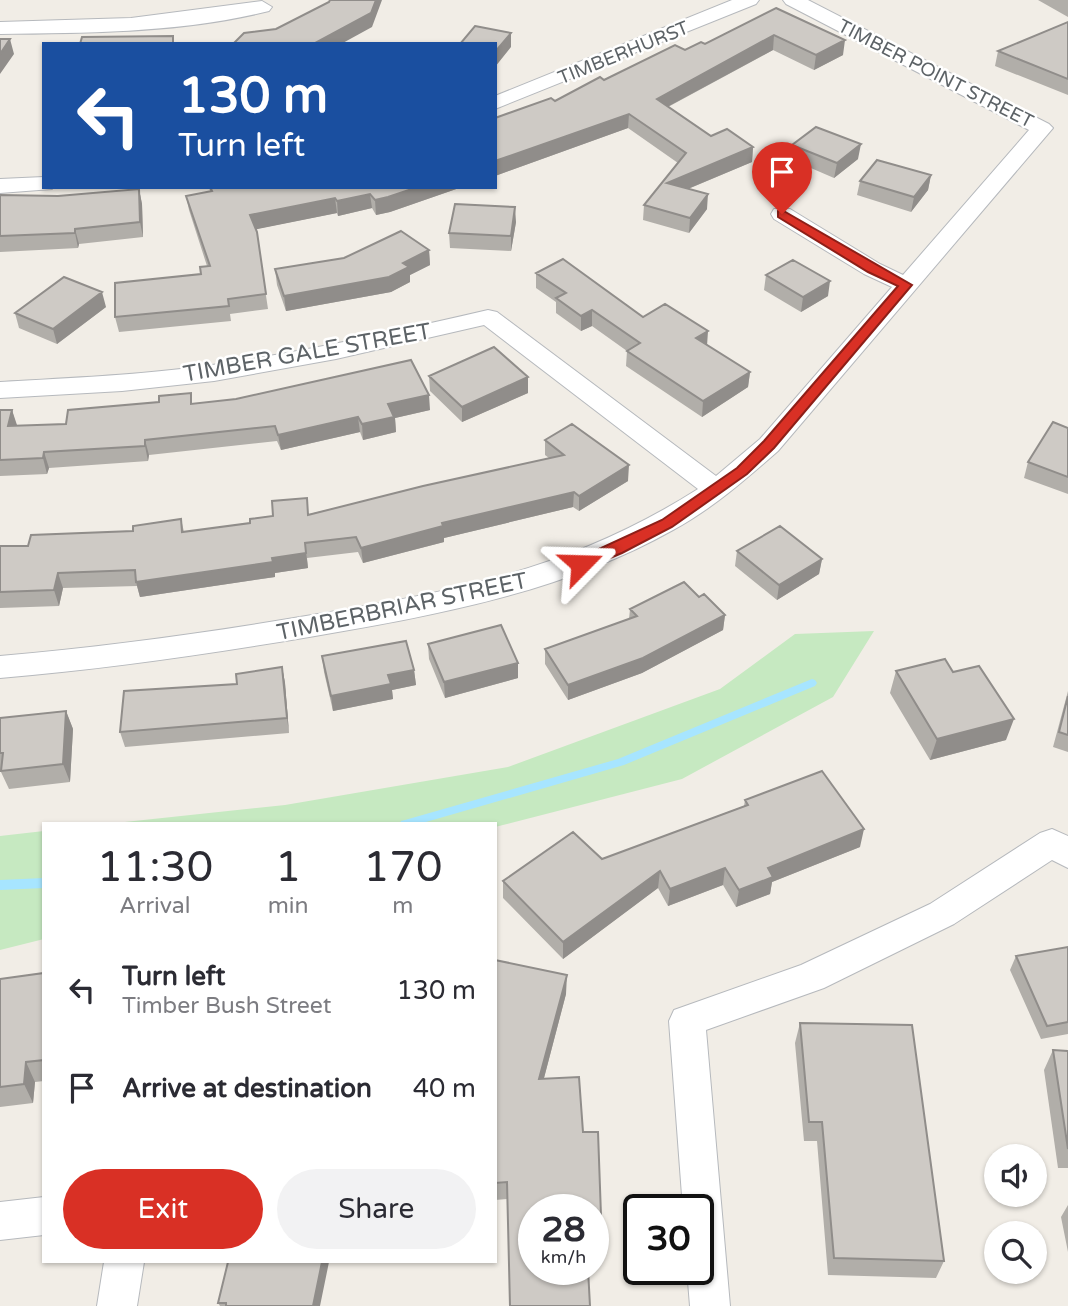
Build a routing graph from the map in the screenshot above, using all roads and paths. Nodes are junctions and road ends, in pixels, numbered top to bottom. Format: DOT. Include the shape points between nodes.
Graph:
graph roads {
  1 [pos="749,0"];
  2 [pos="793,0"];
  3 [pos="262,8"];
  4 [pos="0,28"];
  5 [pos="497,102"];
  6 [pos="1042,128"];
  7 [pos="42,184"];
  8 [pos="0,186"];
  9 [pos="782,214"];
  10 [pos="906,285"];
  11 [pos="0,390"];
  12 [pos="718,491"];
  13 [pos="0,667"];
  14 [pos="1060,848"];
  15 [pos="42,1216"];
  16 [pos="0,1221"];
  17 [pos="124,1263"];
  18 [pos="117,1306"];
  19 [pos="710,1306"];
  1 -- 5 [label="street, TIMBERHURST"];
  2 -- 6 [label="street, TIMBER POINT STREET"];
  3 -- 4 [label="street" via="160,23"];
  6 -- 10 [label="street, TIMBERBRIAR STREET"];
  7 -- 8 [label="street"];
  9 -- 10 [label="street"];
  10 -- 12 [label="street, TIMBERBRIAR STREET" via="769,444"];
  11 -- 12 [label="street, TIMBER GALE STREET" via="241,369 488,317"];
  12 -- 13 [label="street, TIMBERBRIAR STREET" via="617,550 501,589 176,649"];
  14 -- 19 [label="street" via="930,920 812,977 687,1021"];
  15 -- 16 [label="street"];
  17 -- 18 [label="street"];
}
